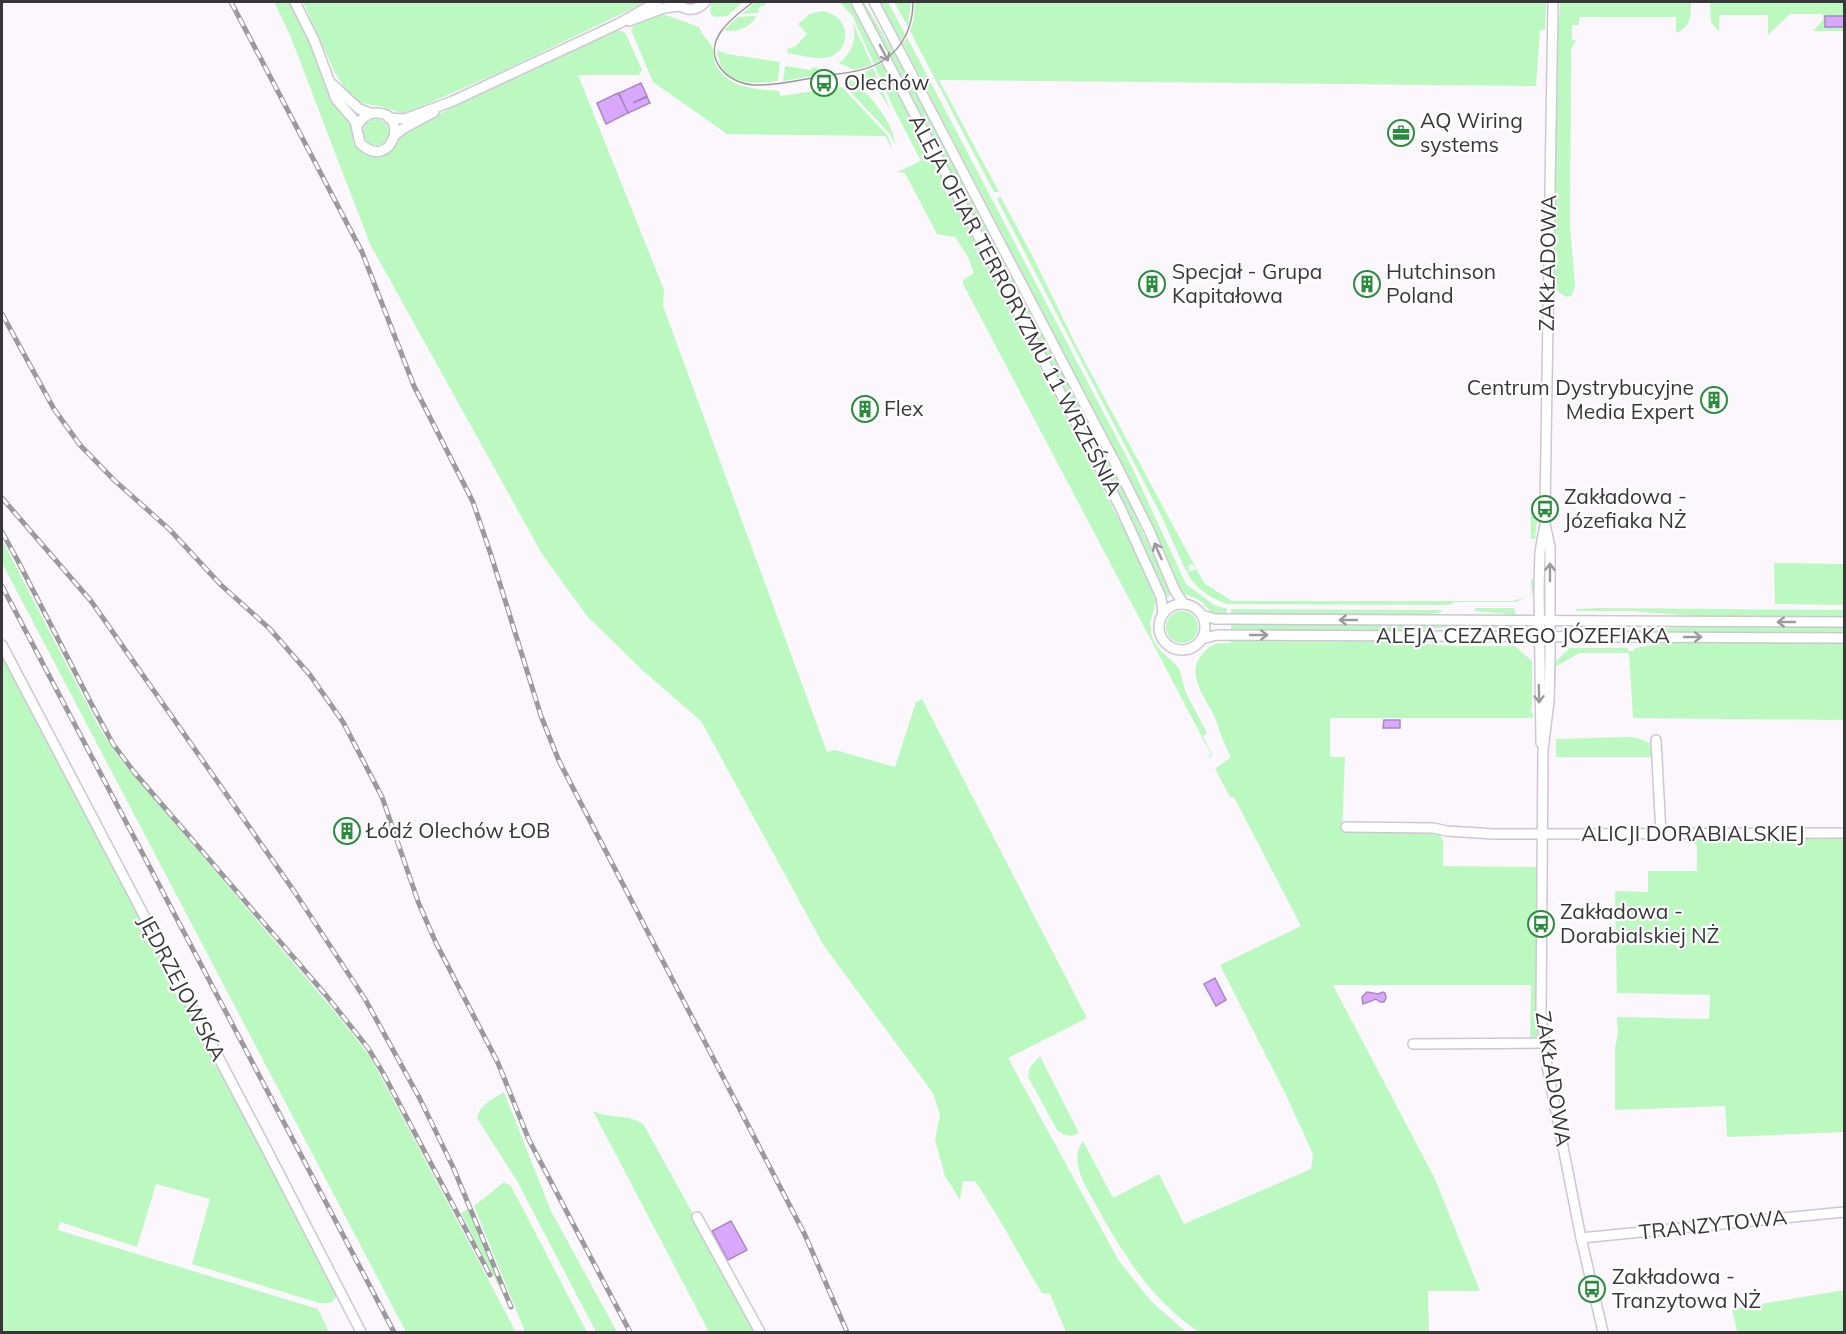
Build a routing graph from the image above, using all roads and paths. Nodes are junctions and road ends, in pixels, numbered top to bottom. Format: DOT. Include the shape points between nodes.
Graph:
graph roads {
  1 [pos="294,2"];
  2 [pos="657,2"];
  3 [pos="705,2"];
  4 [pos="856,2"];
  5 [pos="874,2"];
  6 [pos="1552,2"];
  7 [pos="677,4"];
  8 [pos="618,24"];
  9 [pos="329,80"];
  10 [pos="453,101"];
  11 [pos="370,113"];
  12 [pos="389,118"];
  13 [pos="357,126"];
  14 [pos="395,135"];
  15 [pos="1545,524"];
  16 [pos="1184,604"];
  17 [pos="1163,613"];
  18 [pos="1202,615"];
  19 [pos="1539,621"];
  20 [pos="1550,621"];
  21 [pos="1845,622"];
  22 [pos="1539,636"];
  23 [pos="1550,636"];
  24 [pos="1845,638"];
  25 [pos="1202,639"];
  26 [pos="2,645"];
  27 [pos="1656,740"];
  28 [pos="1543,750"];
  29 [pos="1346,827"];
  30 [pos="1845,833"];
  31 [pos="1542,834"];
  32 [pos="1661,834"];
  33 [pos="1544,1043"];
  34 [pos="1413,1044"];
  35 [pos="1845,1212"];
  36 [pos="697,1217"];
  37 [pos="1581,1238"];
  38 [pos="359,1332"];
  39 [pos="760,1332"];
  40 [pos="1603,1332"];
  1 -- 9 [label="street"];
  2 -- 8 [label="street"];
  3 -- 7 [label="street" via="692,9"];
  4 -- 17 [label="street, ALEJA OFIAR TERRORYZMU 11 WRZEŚNIA, one-way" via="1120,507 1161,597"];
  16 -- 5 [label="street, ALEJA OFIAR TERRORYZMU 11 WRZEŚNIA, one-way" via="1119,470"];
  6 -- 15 [label="street, ZAKŁADOWA"];
  7 -- 8 [label="street"];
  8 -- 10 [label="street"];
  9 -- 11 [label="street" via="359,109"];
  9 -- 13 [label="street" via="336,99"];
  10 -- 12 [label="street" via="405,119"];
  10 -- 14 [label="street"];
  11 -- 12 [label="street"];
  11 -- 13 [label="street"];
  12 -- 14 [label="street"];
  13 -- 14 [label="street" via="360,143 371,151 388,147"];
  15 -- 19 [label="street, ZAKŁADOWA" via="1540,552"];
  20 -- 15 [label="street, ZAKŁADOWA, one-way" via="1550,547"];
  16 -- 17 [label="street"];
  16 -- 18 [label="street"];
  17 -- 25 [label="street" via="1158,626 1160,634 1172,648 1190,649"];
  19 -- 18 [label="street, ALEJA CEZAREGO JÓZEFIAKA, one-way" via="1226,619"];
  18 -- 25 [label="street"];
  19 -- 20 [label="street, ALEJA CEZAREGO JÓZEFIAKA"];
  19 -- 22 [label="street, ZAKŁADOWA"];
  21 -- 20 [label="street, ALEJA CEZAREGO JÓZEFIAKA, one-way"];
  20 -- 23 [label="street, ZAKŁADOWA"];
  22 -- 23 [label="street, ALEJA CEZAREGO JÓZEFIAKA"];
  25 -- 22 [label="street, ALEJA CEZAREGO JÓZEFIAKA, one-way" via="1217,635"];
  22 -- 28 [label="street, ZAKŁADOWA, one-way"];
  23 -- 24 [label="street, ALEJA CEZAREGO JÓZEFIAKA, one-way"];
  23 -- 28 [label="street, ZAKŁADOWA"];
  26 -- 38 [label="street, JĘDRZEJOWSKA"];
  27 -- 32 [label="street"];
  28 -- 31 [label="street, ZAKŁADOWA"];
  29 -- 31 [label="street, ALICJI DORABIALSKIEJ"];
  30 -- 32 [label="street, ALICJI DORABIALSKIEJ"];
  31 -- 32 [label="street, ALICJI DORABIALSKIEJ"];
  31 -- 33 [label="street, ZAKŁADOWA"];
  33 -- 34 [label="street"];
  33 -- 37 [label="street, ZAKŁADOWA"];
  35 -- 37 [label="street, TRANZYTOWA"];
  36 -- 39 [label="street"];
  37 -- 40 [label="street, ZAKŁADOWA"];
}
